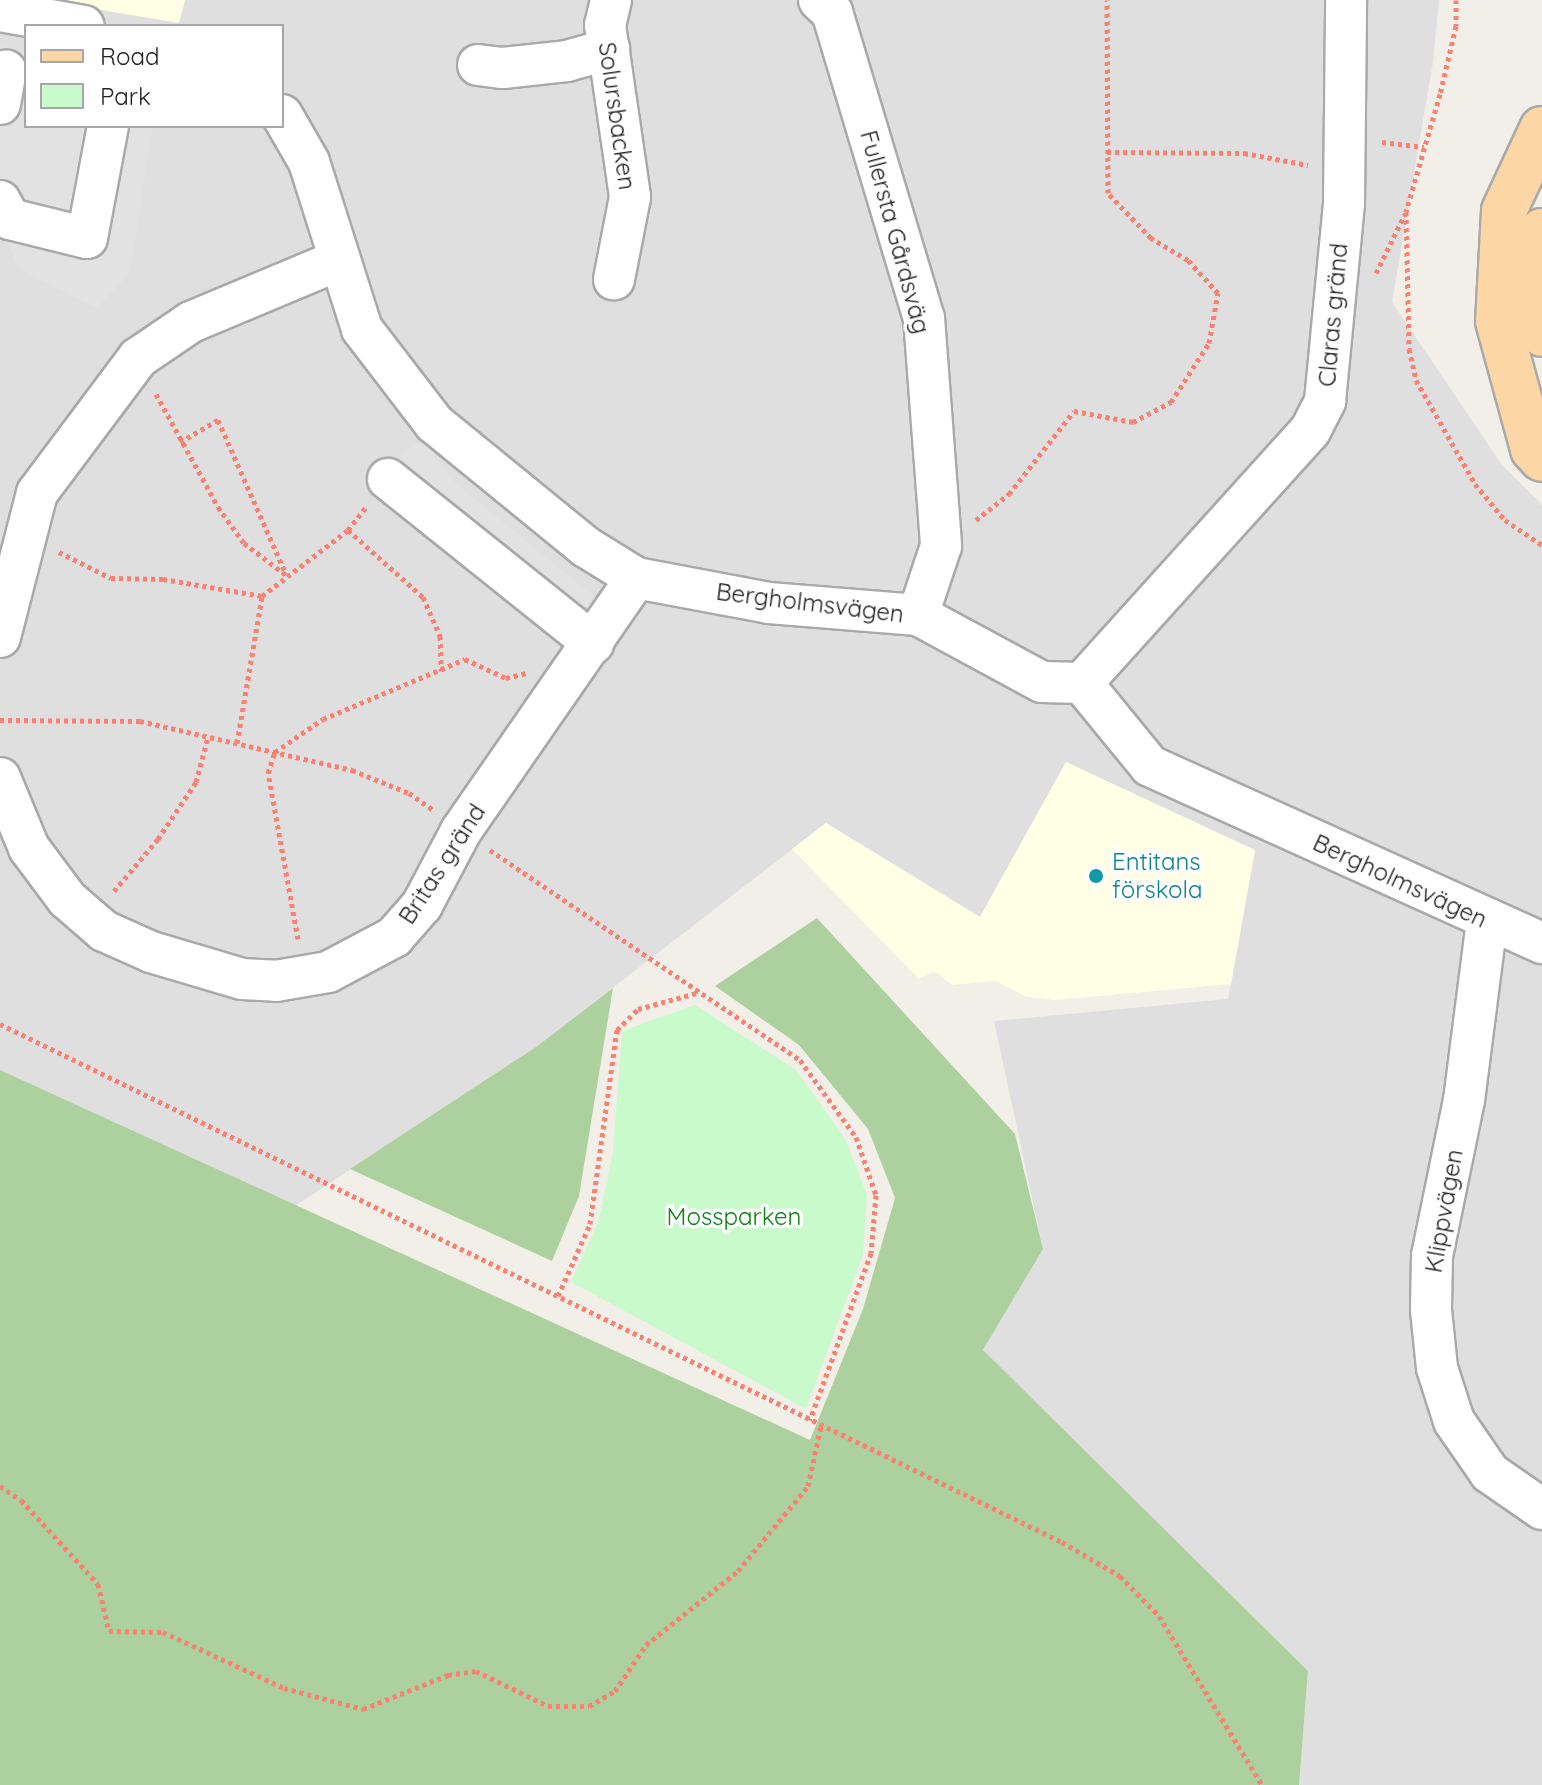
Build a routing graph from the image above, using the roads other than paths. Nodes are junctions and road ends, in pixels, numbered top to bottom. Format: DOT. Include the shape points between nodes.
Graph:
graph roads {
  1 [pos="611,0"];
  2 [pos="819,0"];
  3 [pos="1346,0"];
  4 [pos="0,11"];
  5 [pos="73,24"];
  6 [pos="609,49"];
  7 [pos="478,65"];
  8 [pos="284,118"];
  9 [pos="108,128"];
  10 [pos="1542,129"];
  11 [pos="0,201"];
  12 [pos="1542,231"];
  13 [pos="339,260"];
  14 [pos="614,279"];
  15 [pos="1542,334"];
  16 [pos="1542,459"];
  17 [pos="388,479"];
  18 [pos="636,578"];
  19 [pos="918,615"];
  20 [pos="0,637"];
  21 [pos="593,643"];
  22 [pos="1082,683"];
  23 [pos="0,778"];
  24 [pos="1487,921"];
  25 [pos="1542,943"];
  26 [pos="1542,1509"];
  1 -- 6 [label="street, Solursbacken" via="605,25"];
  2 -- 19 [label="street, Fullersta Gårdsväg" via="832,12 924,318 941,546"];
  3 -- 22 [label="street, Claras gränd" via="1344,188 1325,401 1310,431"];
  4 -- 5 [label="street"];
  6 -- 7 [label="street" via="567,61 503,68"];
  6 -- 14 [label="street, Solursbacken" via="630,197"];
  8 -- 13 [label="street, Bergholmsvägen" via="309,162"];
  9 -- 11 [label="street" via="87,238 10,219"];
  10 -- 16 [label="main road" via="1504,211 1498,321 1533,449"];
  12 -- 15 [label="main road" via="1536,244"];
  13 -- 18 [label="street, Bergholmsvägen" via="362,329 434,423 543,514"];
  13 -- 20 [label="street" via="191,322 138,358 37,493"];
  17 -- 21 [label="street"];
  18 -- 19 [label="street, Bergholmsvägen" via="769,603"];
  18 -- 21 [label="street, Britas gränd"];
  19 -- 22 [label="street, Bergholmsvägen" via="1042,682"];
  21 -- 23 [label="street, Britas gränd" via="461,831 422,905 394,937 328,972 242,979 151,952 104,931 67,899 29,848"];
  22 -- 24 [label="street, Bergholmsvägen" via="1150,766"];
  24 -- 25 [label="street, Bergholmsvägen"];
  24 -- 26 [label="street, Klippvägen" via="1464,1100 1432,1256 1431,1310 1437,1368 1454,1421 1490,1473"];
}
